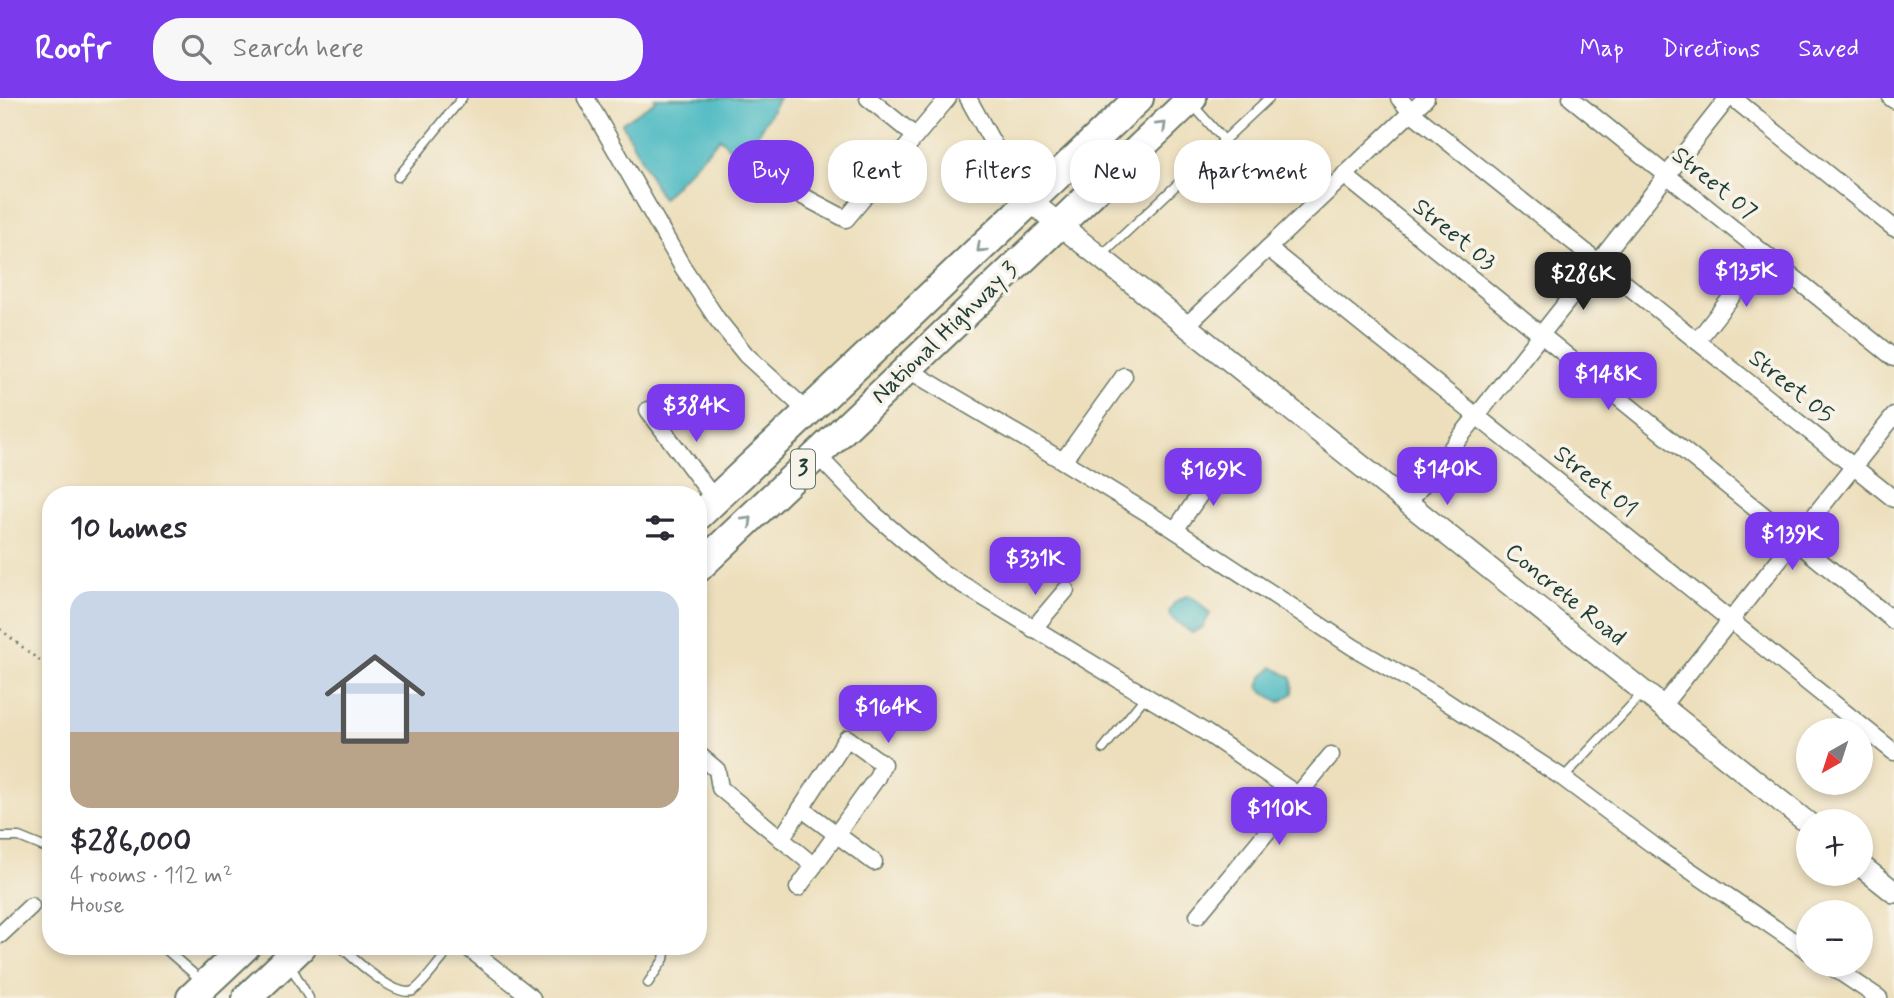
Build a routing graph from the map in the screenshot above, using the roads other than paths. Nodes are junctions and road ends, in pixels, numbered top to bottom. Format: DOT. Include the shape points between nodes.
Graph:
graph roads {
  1 [pos="462,98"];
  2 [pos="586,98"];
  3 [pos="869,98"];
  4 [pos="948,98"];
  5 [pos="968,98"];
  6 [pos="1139,98"];
  7 [pos="1269,98"];
  8 [pos="1399,98"];
  9 [pos="1426,98"];
  10 [pos="1571,98"];
  11 [pos="1730,98"];
  12 [pos="1191,99"];
  13 [pos="1411,112"];
  14 [pos="915,136"];
  15 [pos="991,140"];
  16 [pos="1224,140"];
  17 [pos="1345,175"];
  18 [pos="1667,175"];
  19 [pos="1056,176"];
  20 [pos="398,177"];
  21 [pos="1174,187"];
  22 [pos="814,202"];
  23 [pos="1028,203"];
  24 [pos="1033,203"];
  25 [pos="1060,224"];
  26 [pos="1894,228"];
  27 [pos="1268,248"];
  28 [pos="1765,254"];
  29 [pos="1100,257"];
  30 [pos="1599,262"];
  31 [pos="1187,326"];
  32 [pos="1541,335"];
  33 [pos="1698,341"];
  34 [pos="1894,358"];
  35 [pos="907,369"];
  36 [pos="1124,376"];
  37 [pos="648,410"];
  38 [pos="808,412"];
  39 [pos="1477,416"];
  40 [pos="1894,416"];
  41 [pos="817,455"];
  42 [pos="1063,461"];
  43 [pos="1220,466"];
  44 [pos="1853,466"];
  45 [pos="694,486"];
  46 [pos="1894,499"];
  47 [pos="1408,503"];
  48 [pos="707,508"];
  49 [pos="1175,530"];
  50 [pos="1795,540"];
  51 [pos="707,559"];
  52 [pos="1066,590"];
  53 [pos="1731,620"];
  54 [pos="1894,621"];
  55 [pos="1033,629"];
  56 [pos="1644,692"];
  57 [pos="1145,697"];
  58 [pos="1662,706"];
  59 [pos="1103,749"];
  60 [pos="1894,752"];
  61 [pos="1331,755"];
  62 [pos="707,761"];
  63 [pos="1563,778"];
  64 [pos="1298,795"];
  65 [pos="801,808"];
  66 [pos="1796,813"];
  67 [pos="837,834"];
  68 [pos="0,837"];
  69 [pos="781,839"];
  70 [pos="42,846"];
  71 [pos="874,862"];
  72 [pos="814,866"];
  73 [pos="1873,875"];
  74 [pos="798,888"];
  75 [pos="1894,892"];
  76 [pos="31,906"];
  77 [pos="1198,915"];
  78 [pos="0,935"];
  79 [pos="1796,943"];
  80 [pos="169,955"];
  81 [pos="236,955"];
  82 [pos="292,955"];
  83 [pos="295,955"];
  84 [pos="352,955"];
  85 [pos="477,955"];
  86 [pos="665,955"];
  87 [pos="443,958"];
  88 [pos="1848,977"];
  89 [pos="648,983"];
  90 [pos="198,991"];
  91 [pos="247,998"];
  92 [pos="309,998"];
  93 [pos="532,998"];
  94 [pos="1879,998"];
  1 -- 20 [label="lane"];
  2 -- 38 [label="street" via="716,319 746,355"];
  3 -- 14 [label="street"];
  4 -- 14 [label="street"];
  5 -- 15 [label="street"];
  6 -- 19 [label="highway, National Highway 3 / 3"];
  7 -- 16 [label="lane"];
  8 -- 13 [label="street, Street 05"];
  9 -- 13 [label="street"];
  10 -- 18 [label="street, Street 07"];
  11 -- 18 [label="street"];
  11 -- 26 [label="street"];
  12 -- 16 [label="lane"];
  25 -- 12 [label="highway, National Highway 3 / 3, one-way"];
  13 -- 17 [label="street"];
  13 -- 30 [label="street, Street 05"];
  14 -- 22 [label="street" via="846,219"];
  17 -- 27 [label="street"];
  17 -- 32 [label="street, Street 03"];
  18 -- 28 [label="street, Street 07"];
  18 -- 30 [label="street"];
  21 -- 29 [label="lane"];
  23 -- 38 [label="highway, National Highway 3 / 3, one-way"];
  24 -- 25 [label="street, Concrete Road"];
  25 -- 29 [label="street, Concrete Road"];
  25 -- 35 [label="highway, National Highway 3 / 3"];
  27 -- 31 [label="street"];
  27 -- 39 [label="street, Street 01"];
  28 -- 33 [label="street"];
  28 -- 34 [label="street, Street 07"];
  29 -- 31 [label="street, Concrete Road"];
  30 -- 32 [label="street"];
  30 -- 33 [label="street, Street 05"];
  31 -- 47 [label="street, Concrete Road"];
  32 -- 39 [label="street"];
  32 -- 50 [label="street, Street 03"];
  33 -- 44 [label="street, Street 05"];
  35 -- 41 [label="highway, National Highway 3 / 3"];
  35 -- 42 [label="street"];
  36 -- 42 [label="street"];
  37 -- 45 [label="street"];
  38 -- 48 [label="highway, National Highway 3 / 3"];
  39 -- 47 [label="street"];
  39 -- 53 [label="street, Street 01"];
  40 -- 44 [label="street"];
  51 -- 41 [label="highway, National Highway 3 / 3, one-way"];
  41 -- 55 [label="street" via="874,514 940,571"];
  42 -- 49 [label="street"];
  43 -- 49 [label="street"];
  44 -- 46 [label="street, Street 05"];
  44 -- 50 [label="street"];
  47 -- 56 [label="street, Concrete Road"];
  49 -- 63 [label="street"];
  50 -- 53 [label="street"];
  50 -- 54 [label="street, Street 03"];
  52 -- 55 [label="street"];
  53 -- 58 [label="street"];
  53 -- 60 [label="street, Street 01"];
  55 -- 57 [label="street"];
  56 -- 58 [label="street, Concrete Road"];
  56 -- 63 [label="lane"];
  57 -- 59 [label="lane"];
  57 -- 64 [label="street"];
  58 -- 66 [label="street, Concrete Road"];
  61 -- 64 [label="street"];
  62 -- 69 [label="street" via="717,769 720,788"];
  63 -- 79 [label="street"];
  64 -- 77 [label="street"];
  65 -- 67 [label="street"];
  65 -- 67 [label="street" via="848,738 883,764"];
  65 -- 69 [label="street"];
  67 -- 71 [label="street"];
  67 -- 72 [label="street"];
  68 -- 70 [label="lane" via="19,837"];
  69 -- 72 [label="street"];
  72 -- 74 [label="street"];
  73 -- 75 [label="street"];
  76 -- 78 [label="street"];
  80 -- 90 [label="lane"];
  81 -- 90 [label="highway"];
  82 -- 91 [label="highway"];
  83 -- 92 [label="lane"];
  84 -- 87 [label="lane" via="388,988 403,993 413,991"];
  85 -- 93 [label="street"];
  86 -- 89 [label="lane"];
  88 -- 94 [label="street"];
}
